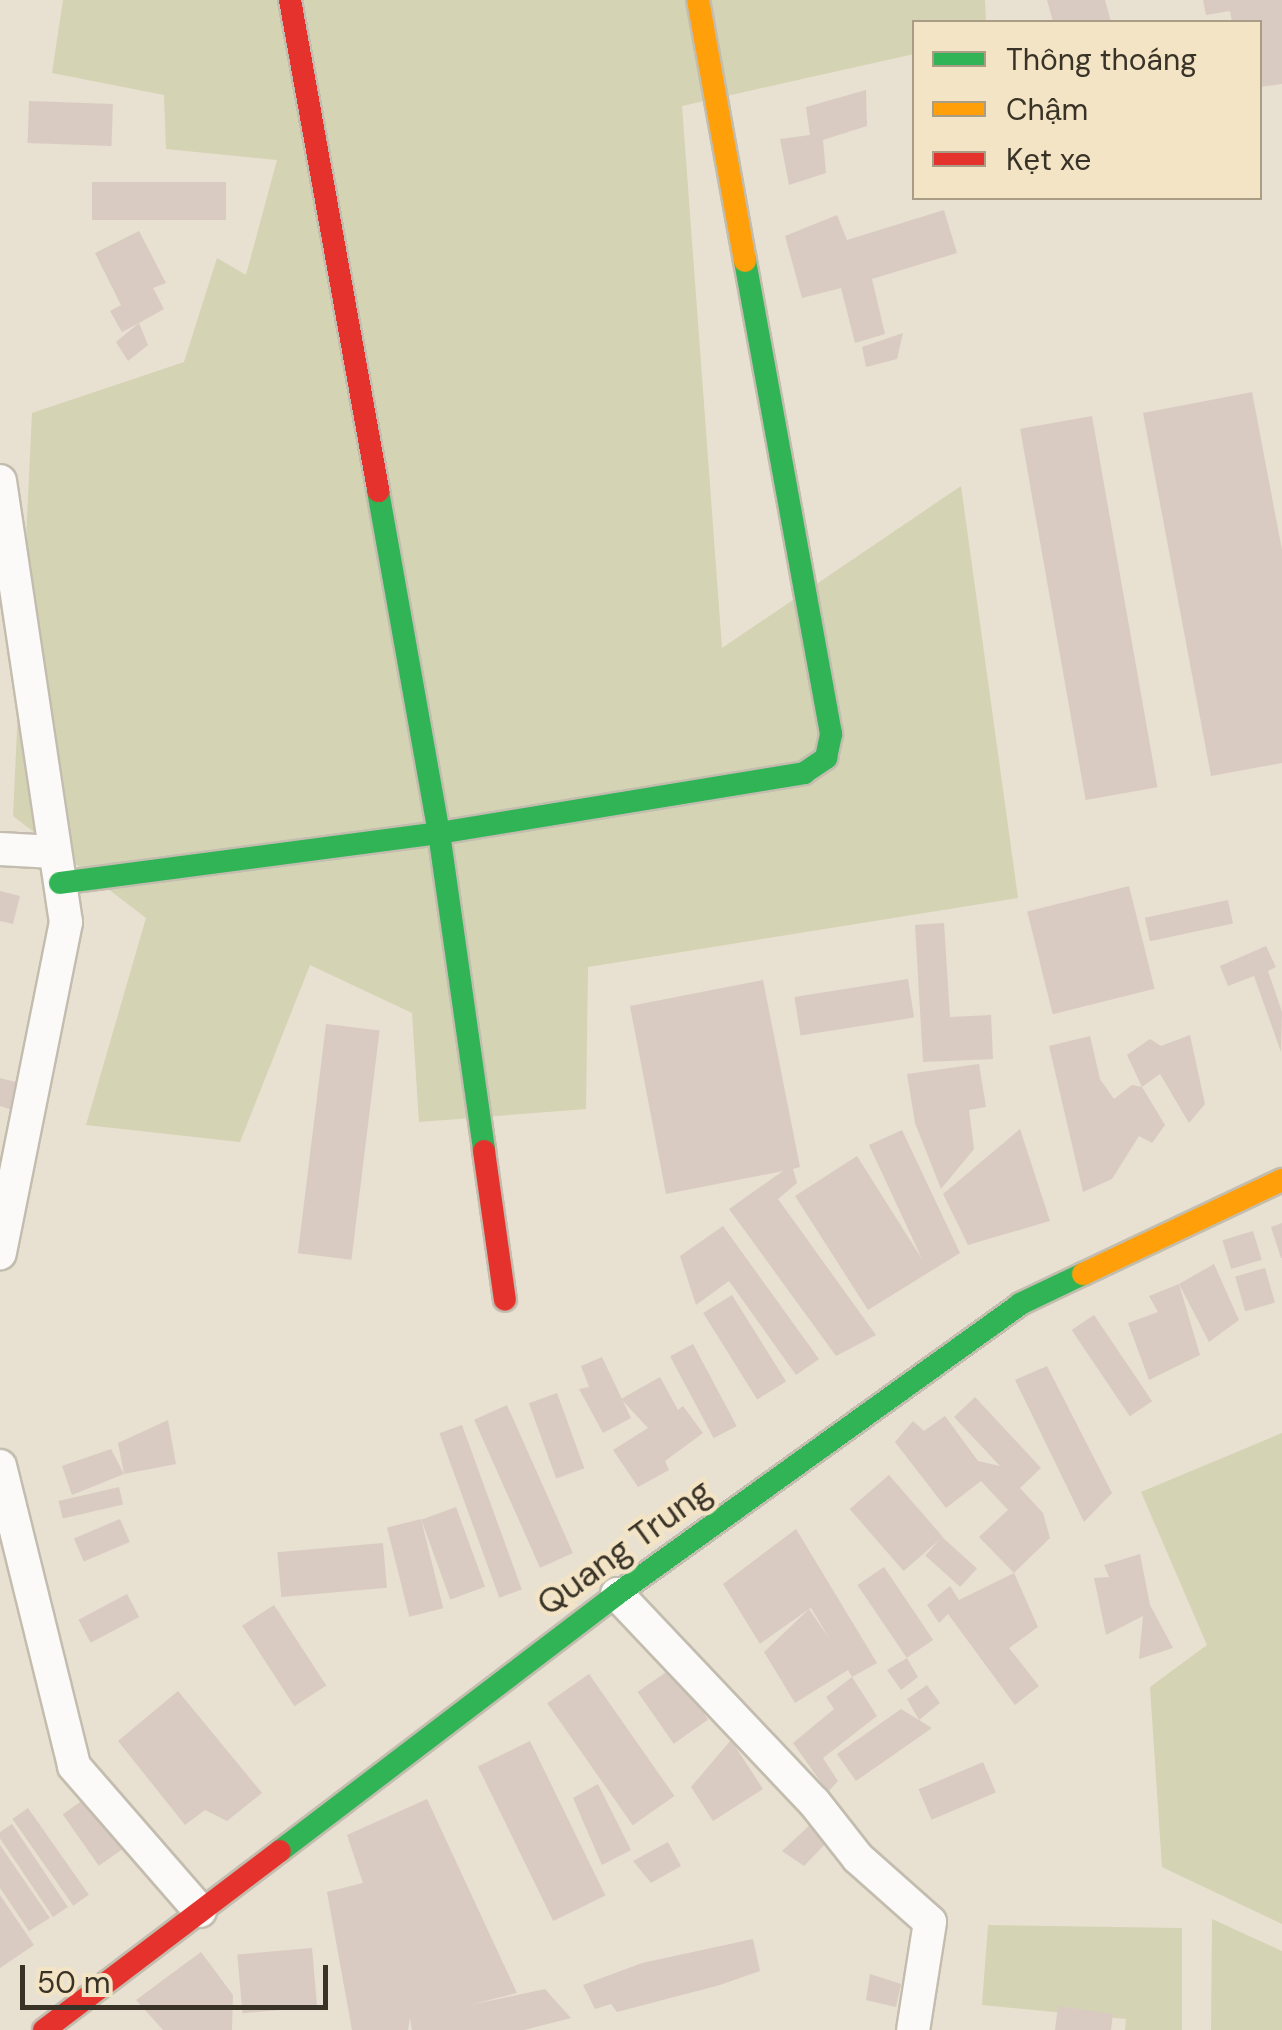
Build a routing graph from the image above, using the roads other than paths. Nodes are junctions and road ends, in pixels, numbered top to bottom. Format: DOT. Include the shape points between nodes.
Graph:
graph roads {
  1 [pos="290,0"];
  2 [pos="698,0"];
  3 [pos="0,481"];
  4 [pos="439,833"];
  5 [pos="0,849"];
  6 [pos="57,867"];
  7 [pos="1282,1180"];
  8 [pos="0,1253"];
  9 [pos="505,1300"];
  10 [pos="0,1466"];
  11 [pos="617,1594"];
  12 [pos="200,1910"];
  13 [pos="44,2030"];
  14 [pos="912,2030"];
  1 -- 4 [label="street"];
  2 -- 4 [label="street" via="831,734 826,758 804,774"];
  3 -- 6 [label="street"];
  4 -- 6 [label="street"];
  4 -- 9 [label="street"];
  5 -- 6 [label="street"];
  6 -- 8 [label="street" via="66,922"];
  7 -- 11 [label="street, Quang Trung" via="1020,1304"];
  10 -- 12 [label="street" via="74,1766"];
  11 -- 12 [label="street, Quang Trung"];
  11 -- 14 [label="street" via="814,1802 858,1858 930,1922"];
  12 -- 13 [label="street, Quang Trung"];
}
